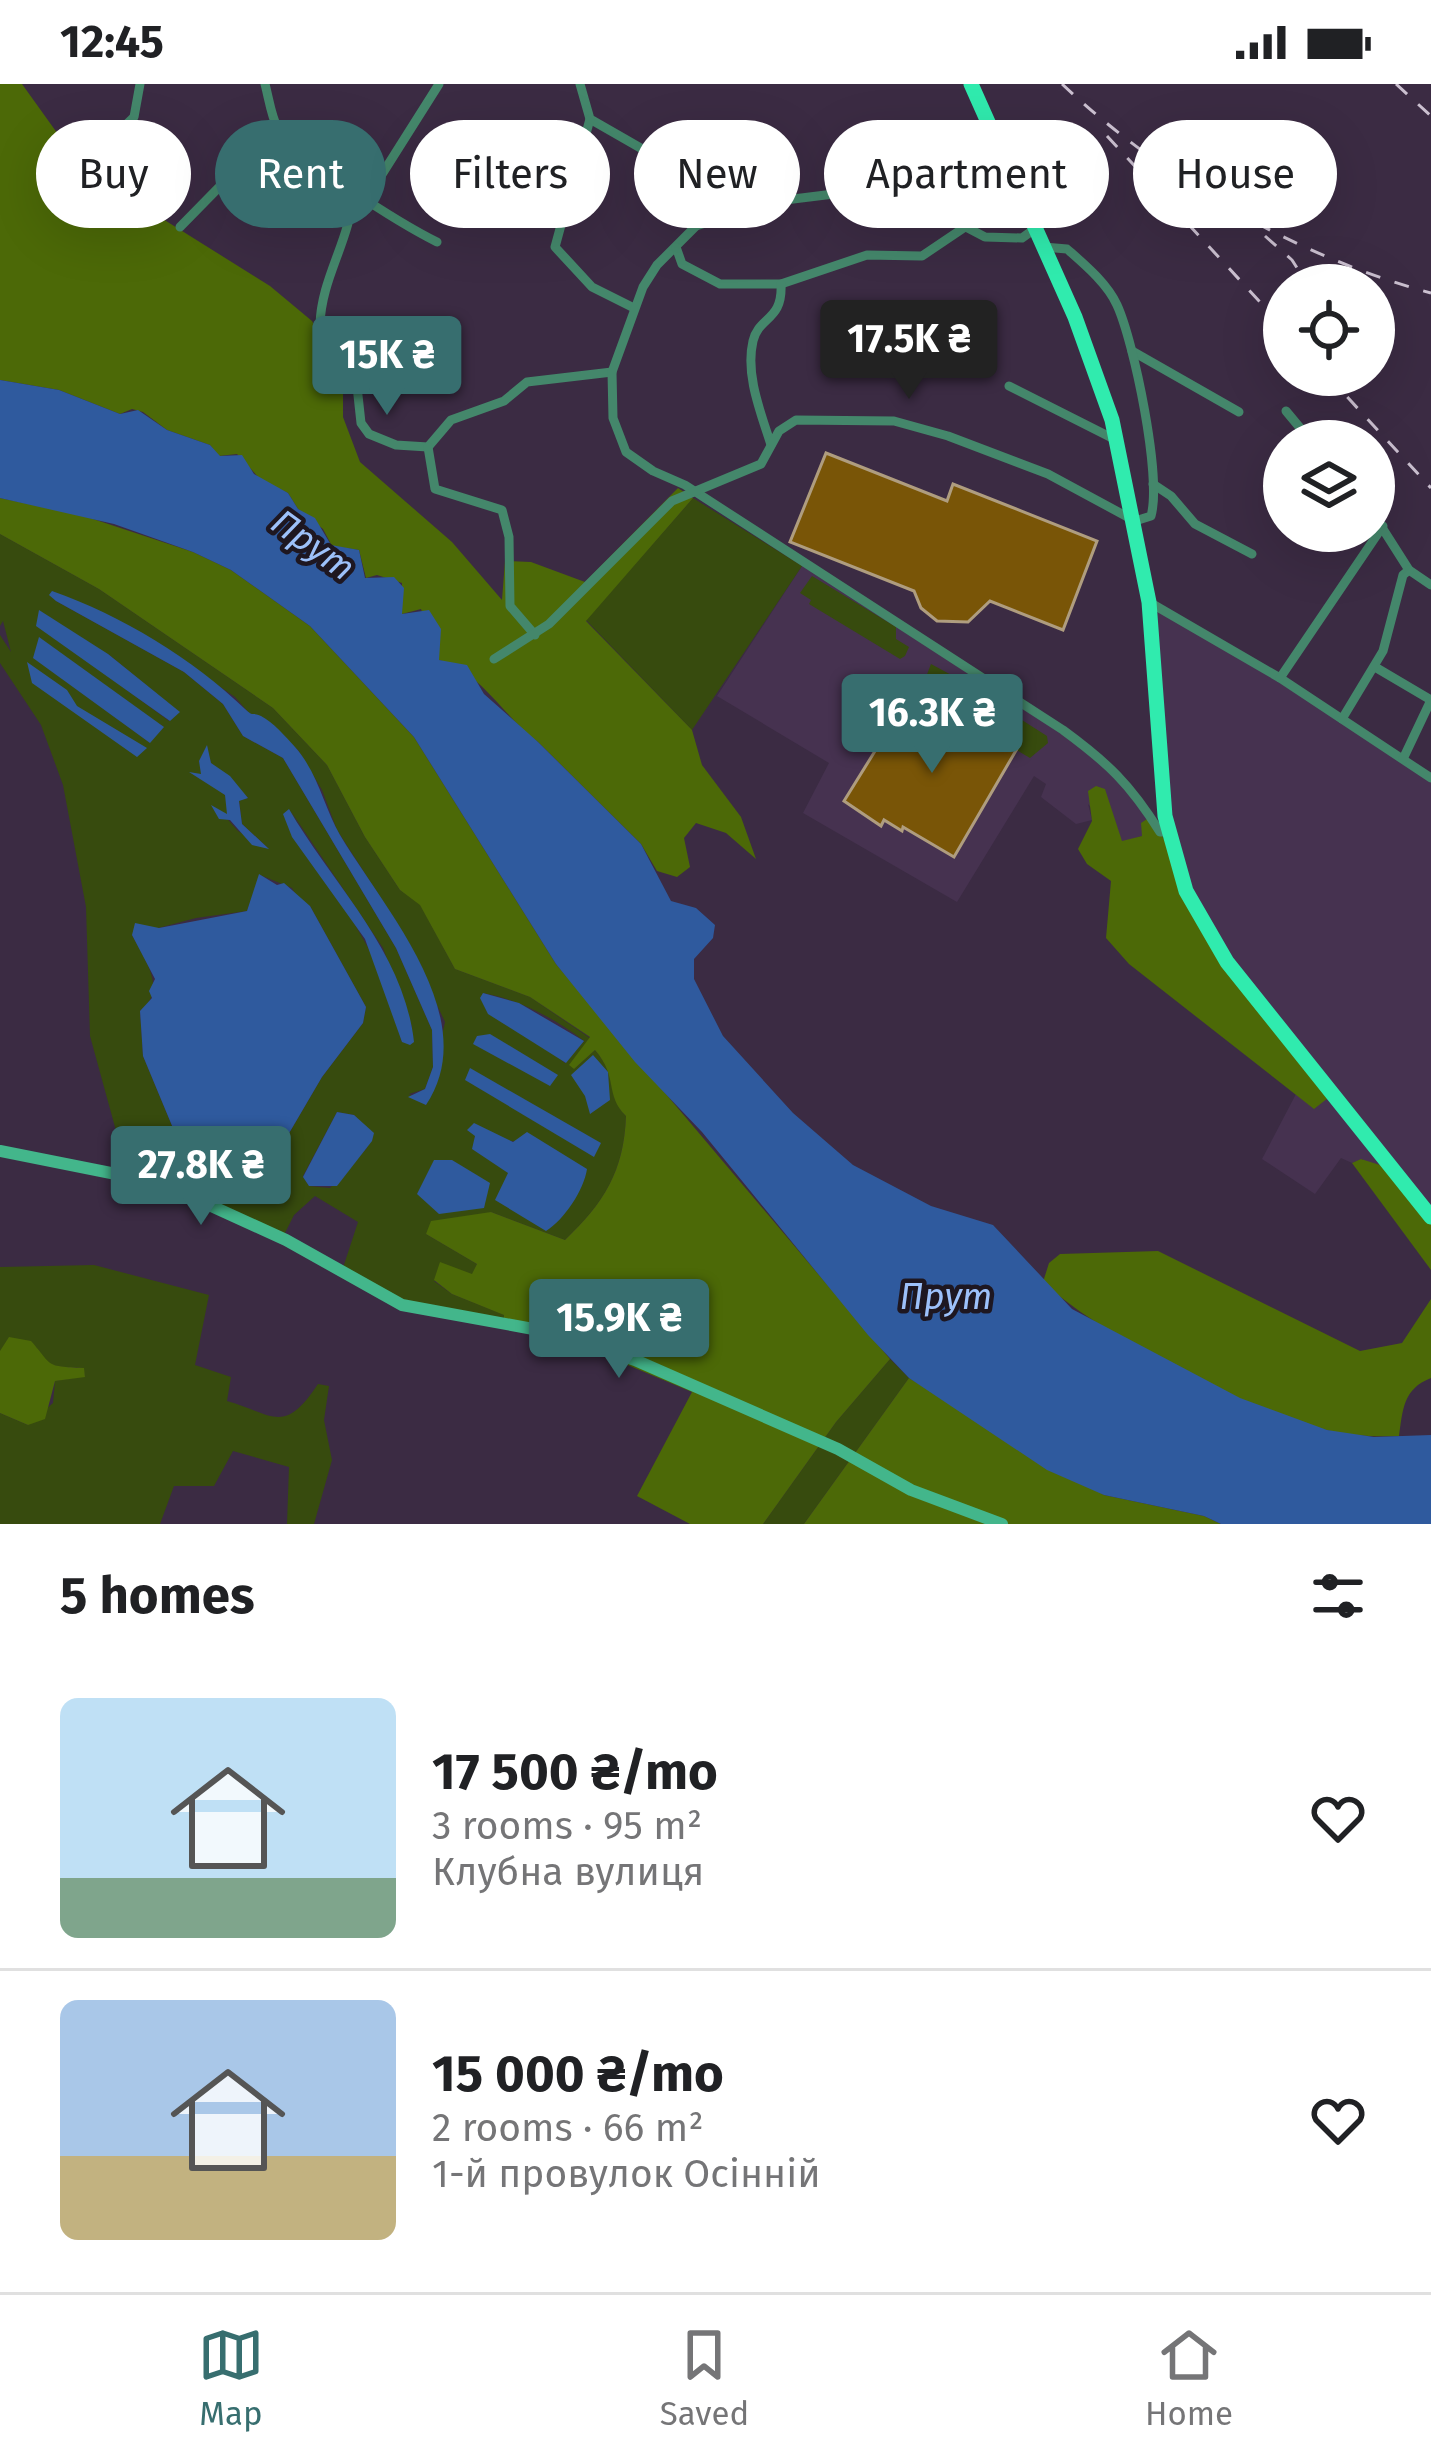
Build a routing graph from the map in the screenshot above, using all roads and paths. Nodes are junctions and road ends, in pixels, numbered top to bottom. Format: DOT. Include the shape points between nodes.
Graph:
graph roads {
  1 [pos="140,84"];
  2 [pos="266,84"];
  3 [pos="439,84"];
  4 [pos="580,84"];
  5 [pos="971,84"];
  6 [pos="590,119"];
  7 [pos="131,120"];
  8 [pos="275,120"];
  9 [pos="987,120"];
  10 [pos="634,144"];
  11 [pos="386,168"];
  12 [pos="215,191"];
  13 [pos="386,210"];
  14 [pos="191,216"];
  15 [pos="348,228"];
  16 [pos="694,228"];
  17 [pos="964,228"];
  18 [pos="967,228"];
  19 [pos="1036,228"];
  20 [pos="437,242"];
  21 [pos="676,247"];
  22 [pos="1044,247"];
  23 [pos="781,284"];
  24 [pos="632,307"];
  25 [pos="1132,351"];
  26 [pos="612,372"];
  27 [pos="1009,386"];
  28 [pos="1286,411"];
  29 [pos="1239,412"];
  30 [pos="1294,420"];
  31 [pos="1118,441"];
  32 [pos="428,447"];
  33 [pos="772,448"];
  34 [pos="1153,484"];
  35 [pos="690,490"];
  36 [pos="1136,521"];
  37 [pos="1395,546"];
  38 [pos="1365,552"];
  39 [pos="1252,554"];
  40 [pos="1409,569"];
  41 [pos="1431,585"];
  42 [pos="1149,602"];
  43 [pos="535,635"];
  44 [pos="494,659"];
  45 [pos="1375,668"];
  46 [pos="1280,679"];
  47 [pos="1342,719"];
  48 [pos="1403,759"];
  49 [pos="1431,778"];
  50 [pos="1168,832"];
  51 [pos="0,1151"];
  52 [pos="1431,1217"];
  53 [pos="1002,1524"];
  1 -- 7 [label="street"];
  2 -- 8 [label="street"];
  3 -- 11 [label="street"];
  4 -- 6 [label="street"];
  5 -- 9 [label="highway"];
  6 -- 10 [label="street"];
  6 -- 24 [label="street" via="554,247 592,287"];
  12 -- 14 [label="street"];
  13 -- 20 [label="street"];
  15 -- 32 [label="street" via="320,325 356,377 369,434"];
  16 -- 21 [label="street"];
  17 -- 23 [label="street" via="922,256 867,255"];
  18 -- 19 [label="street" via="1015,239"];
  19 -- 22 [label="highway"];
  21 -- 23 [label="street" via="682,264 720,284"];
  21 -- 24 [label="street"];
  22 -- 25 [label="street" via="1067,249 1099,280 1115,300"];
  22 -- 31 [label="highway"];
  23 -- 33 [label="street" via="780,306 752,346 754,388"];
  24 -- 26 [label="street"];
  25 -- 29 [label="street"];
  25 -- 34 [label="street"];
  26 -- 32 [label="street" via="527,382 505,401 452,420"];
  26 -- 35 [label="street" via="613,418 626,452"];
  27 -- 31 [label="street"];
  28 -- 30 [label="street"];
  31 -- 36 [label="highway"];
  32 -- 43 [label="street" via="435,489 502,510 510,606"];
  33 -- 35 [label="street" via="761,464"];
  33 -- 36 [label="street" via="796,420 894,422 1048,474"];
  34 -- 36 [label="street" via="1151,516"];
  34 -- 39 [label="street" via="1195,524"];
  35 -- 43 [label="street"];
  35 -- 50 [label="street" via="1063,730 1121,775 1160,832"];
  36 -- 42 [label="highway"];
  37 -- 40 [label="street"];
  38 -- 46 [label="street"];
  40 -- 41 [label="street"];
  40 -- 45 [label="street"];
  42 -- 46 [label="street"];
  42 -- 50 [label="highway"];
  43 -- 44 [label="street"];
  45 -- 47 [label="street"];
  45 -- 48 [label="street" via="1431,700"];
  46 -- 47 [label="street"];
  47 -- 48 [label="street"];
  48 -- 49 [label="street"];
  50 -- 52 [label="highway" via="1194,911 1227,962"];
  51 -- 53 [label="main road" via="160,1184 286,1240 402,1305 555,1333 634,1360"];
}
